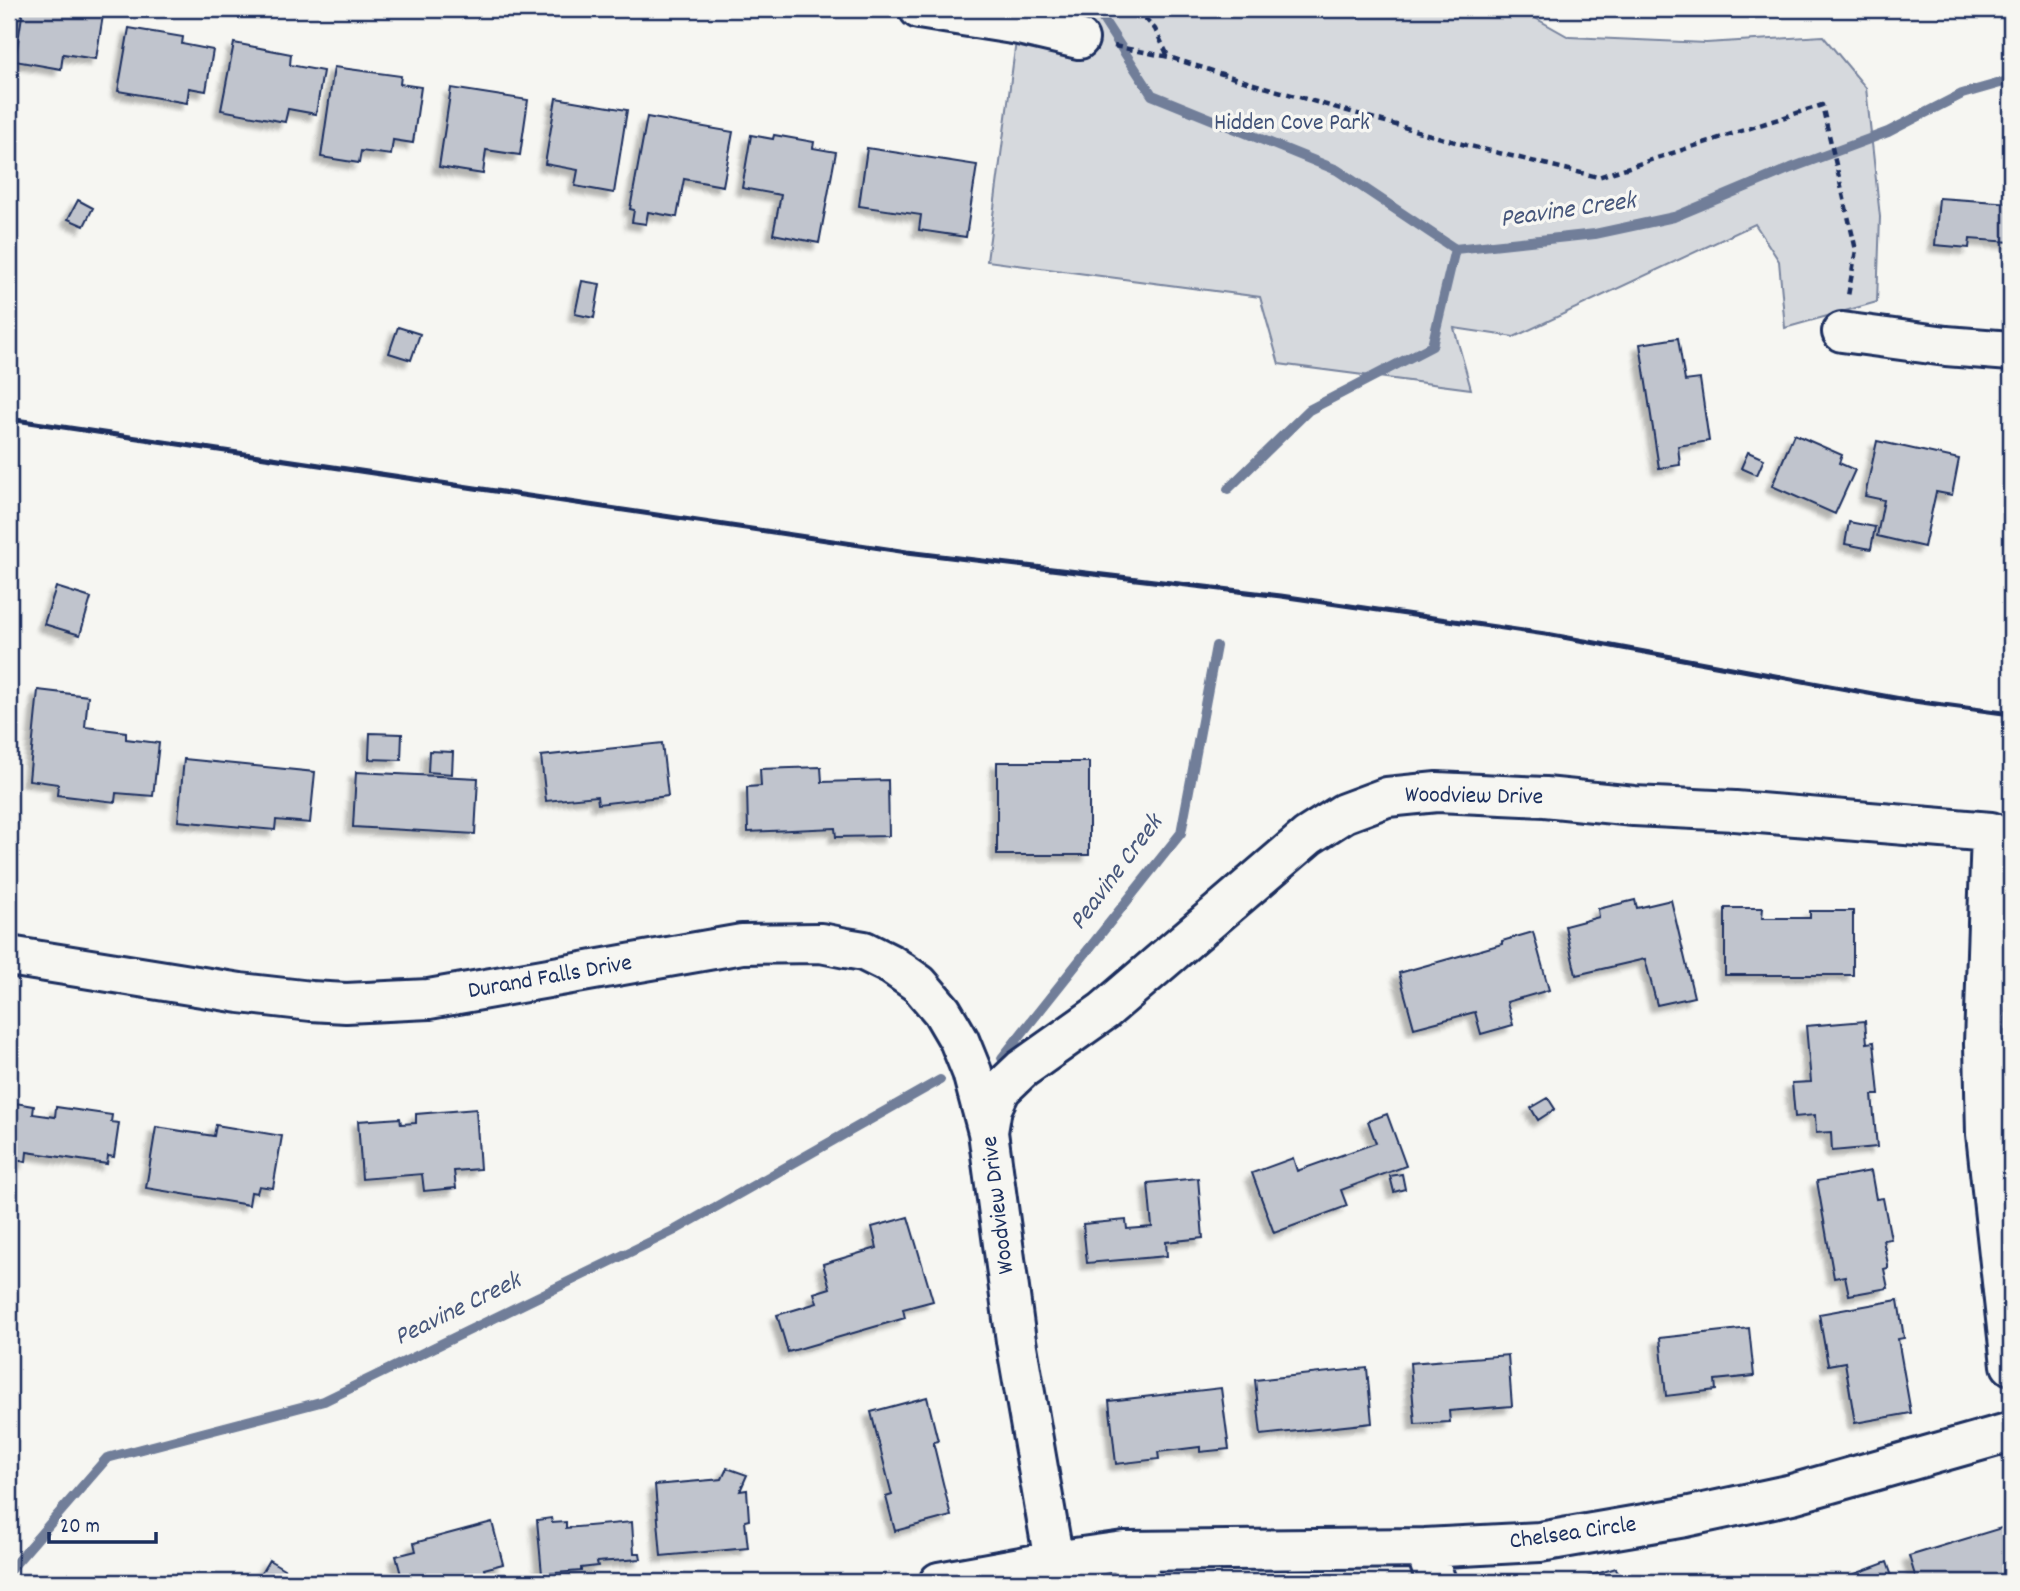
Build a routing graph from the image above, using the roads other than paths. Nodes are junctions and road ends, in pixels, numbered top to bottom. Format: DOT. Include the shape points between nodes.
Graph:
graph roads {
  1 [pos="919,9"];
  2 [pos="1094,42"];
  3 [pos="1842,332"];
  4 [pos="2011,351"];
  5 [pos="9,956"];
  6 [pos="988,1132"];
  7 [pos="2011,1365"];
  8 [pos="2011,1432"];
  9 [pos="1054,1561"];
  10 [pos="1431,1565"];
  11 [pos="1133,1567"];
  12 [pos="939,1582"];
  1 -- 2 [label="street"];
  3 -- 4 [label="street"];
  5 -- 6 [label="street, Durand Falls Drive" via="240,993 346,1003 429,999 742,944 821,943 864,951 919,984 959,1040"];
  6 -- 7 [label="street, Woodview Drive" via="1001,1089 1021,1069 1104,1011 1308,836 1344,813 1387,797 1481,793 1991,832 1986,1123"];
  6 -- 9 [label="street, Woodview Drive" via="1016,1341"];
  8 -- 10 [label="street, Chelsea Circle" via="1792,1494"];
  9 -- 11 [label="street, Chelsea Circle"];
  9 -- 12 [label="street, Chelsea Circle"];
  10 -- 11 [label="street, Chelsea Circle"];
}
